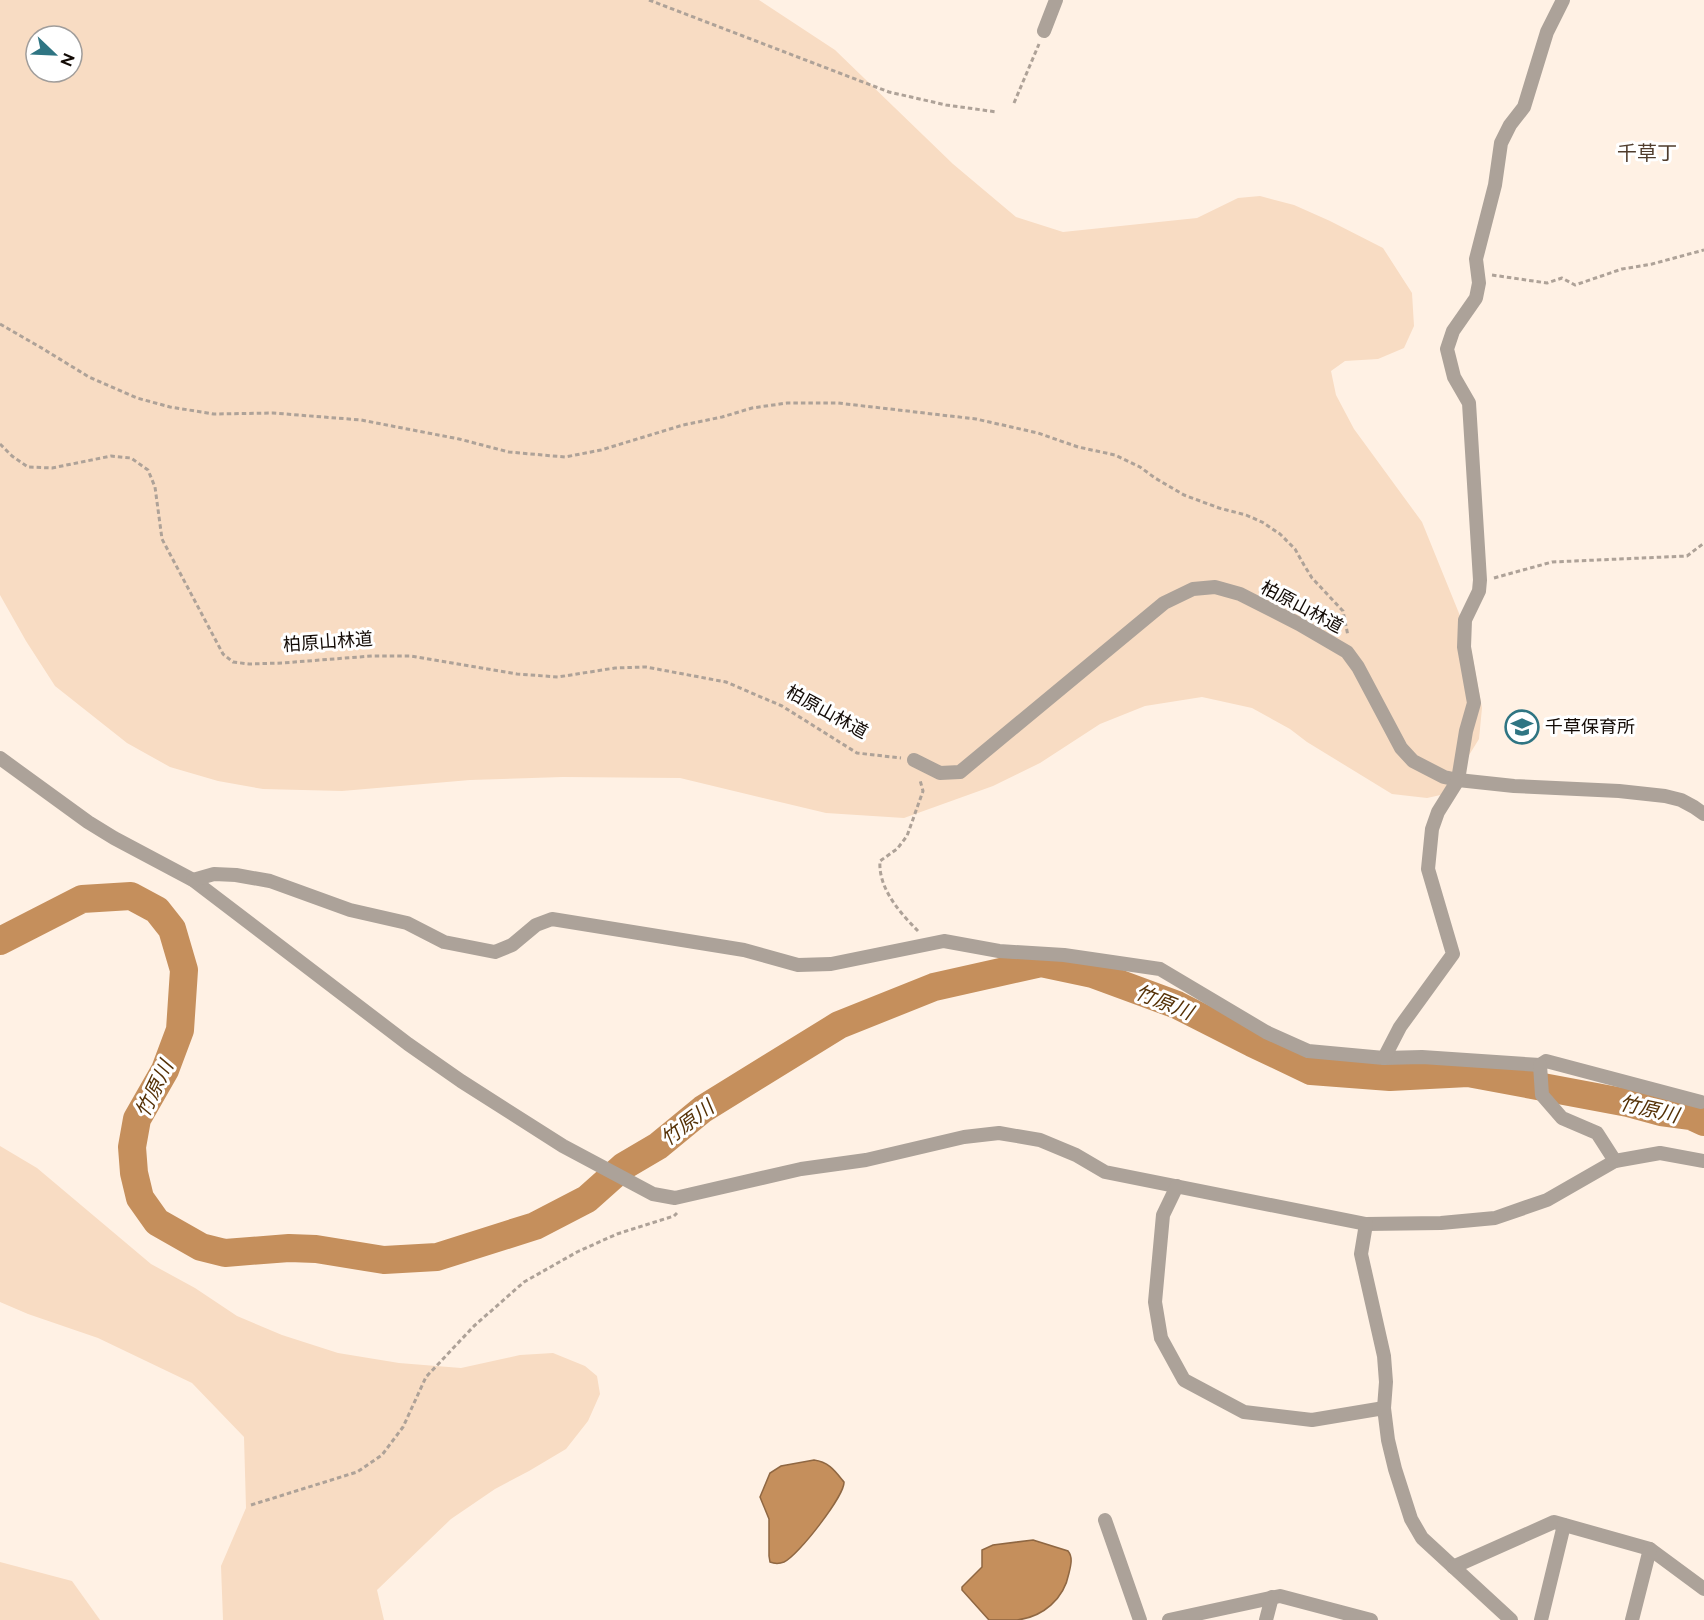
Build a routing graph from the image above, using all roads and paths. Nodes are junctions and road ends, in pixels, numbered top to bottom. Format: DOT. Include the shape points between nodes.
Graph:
graph roads {
  1 [pos="649,0"];
  2 [pos="1056,0"];
  3 [pos="1563,0"];
  4 [pos="1044,31"];
  5 [pos="1014,103"];
  6 [pos="997,112"];
  7 [pos="1704,250"];
  8 [pos="1478,272"];
  9 [pos="0,324"];
  10 [pos="0,444"];
  11 [pos="1704,543"];
  12 [pos="1480,580"];
  13 [pos="1347,652"];
  14 [pos="0,758"];
  15 [pos="914,760"];
  16 [pos="1458,780"];
  17 [pos="1704,814"];
  18 [pos="193,880"];
  19 [pos="931,944"];
  20 [pos="1384,1058"];
  21 [pos="1540,1067"];
  22 [pos="1701,1102"];
  23 [pos="1615,1161"];
  24 [pos="1704,1161"];
  25 [pos="1177,1186"];
  26 [pos="690,1194"];
  27 [pos="1366,1224"];
  28 [pos="1384,1408"];
  29 [pos="251,1506"];
  30 [pos="1105,1520"];
  31 [pos="1564,1525"];
  32 [pos="1650,1549"];
  33 [pos="1453,1567"];
  34 [pos="1704,1589"];
  35 [pos="1272,1598"];
  36 [pos="1364,1619"];
  37 [pos="1140,1620"];
  38 [pos="1172,1620"];
  39 [pos="1266,1620"];
  40 [pos="1511,1620"];
  41 [pos="1541,1620"];
  42 [pos="1632,1620"];
  1 -- 6 [label="path" via="889,92"];
  2 -- 4 [label="street"];
  3 -- 8 [label="street" via="1547,32 1524,107 1501,143 1476,259"];
  4 -- 5 [label="path"];
  7 -- 8 [label="path" via="1622,269 1575,285 1562,278 1547,283"];
  8 -- 12 [label="street" via="1476,298 1453,331 1447,349 1454,377 1469,403"];
  9 -- 13 [label="path" via="89,377 137,398 170,407 214,414 273,413 361,420 509,452 565,458 683,425 787,403 838,403 964,418 1038,434 1115,455 1184,495 1246,515 1280,534 1343,612"];
  10 -- 15 [label="path, 柏原山林道" via="28,466 52,468 111,456 131,458 148,470 155,486 162,539 223,654 232,662 411,656 558,677 615,668 645,668 726,682 782,706 857,753"];
  11 -- 12 [label="path" via="1687,556 1552,562"];
  12 -- 16 [label="street" via="1465,620 1464,647 1474,703"];
  13 -- 15 [label="street, 柏原山林道" via="1240,594 1215,587 1193,589 1164,603 960,772 940,773"];
  13 -- 16 [label="street, 柏原山林道" via="1401,748 1430,771"];
  14 -- 18 [label="street" via="88,822"];
  15 -- 19 [label="path" via="923,791 907,836 880,861 879,871 902,915"];
  16 -- 17 [label="street, 柏原山林道" via="1665,796 1682,800"];
  16 -- 20 [label="street" via="1432,829 1428,869 1454,954 1400,1027"];
  18 -- 19 [label="street" via="214,874 270,881 350,910 407,923 444,942 495,952 552,919 744,950 798,965 831,964"];
  18 -- 26 [label="street" via="408,1044 563,1146 653,1194 675,1198"];
  19 -- 20 [label="street" via="944,940 999,951 1064,955 1160,969 1266,1032 1308,1051"];
  20 -- 21 [label="street" via="1422,1057"];
  21 -- 22 [label="street" via="1546,1061"];
  21 -- 23 [label="street" via="1542,1095 1562,1118 1598,1133"];
  23 -- 24 [label="street" via="1660,1153"];
  23 -- 27 [label="street" via="1547,1200 1495,1218"];
  25 -- 26 [label="street" via="1105,1172 1040,1140 999,1133 801,1169"];
  25 -- 27 [label="street"];
  25 -- 28 [label="street" via="1163,1215 1155,1302 1161,1338 1184,1380 1244,1412 1312,1420"];
  26 -- 29 [label="path" via="674,1216 617,1234 525,1282 474,1326 426,1377 403,1426 382,1455 357,1472"];
  27 -- 28 [label="street" via="1361,1254 1383,1356"];
  28 -- 33 [label="street" via="1395,1469 1411,1519 1422,1538"];
  30 -- 37 [label="street"];
  31 -- 32 [label="street"];
  31 -- 33 [label="street" via="1554,1522"];
  31 -- 41 [label="street"];
  32 -- 34 [label="street"];
  32 -- 42 [label="street"];
  33 -- 40 [label="street"];
  35 -- 36 [label="street" via="1280,1596"];
  35 -- 38 [label="street"];
  35 -- 39 [label="street"];
}
